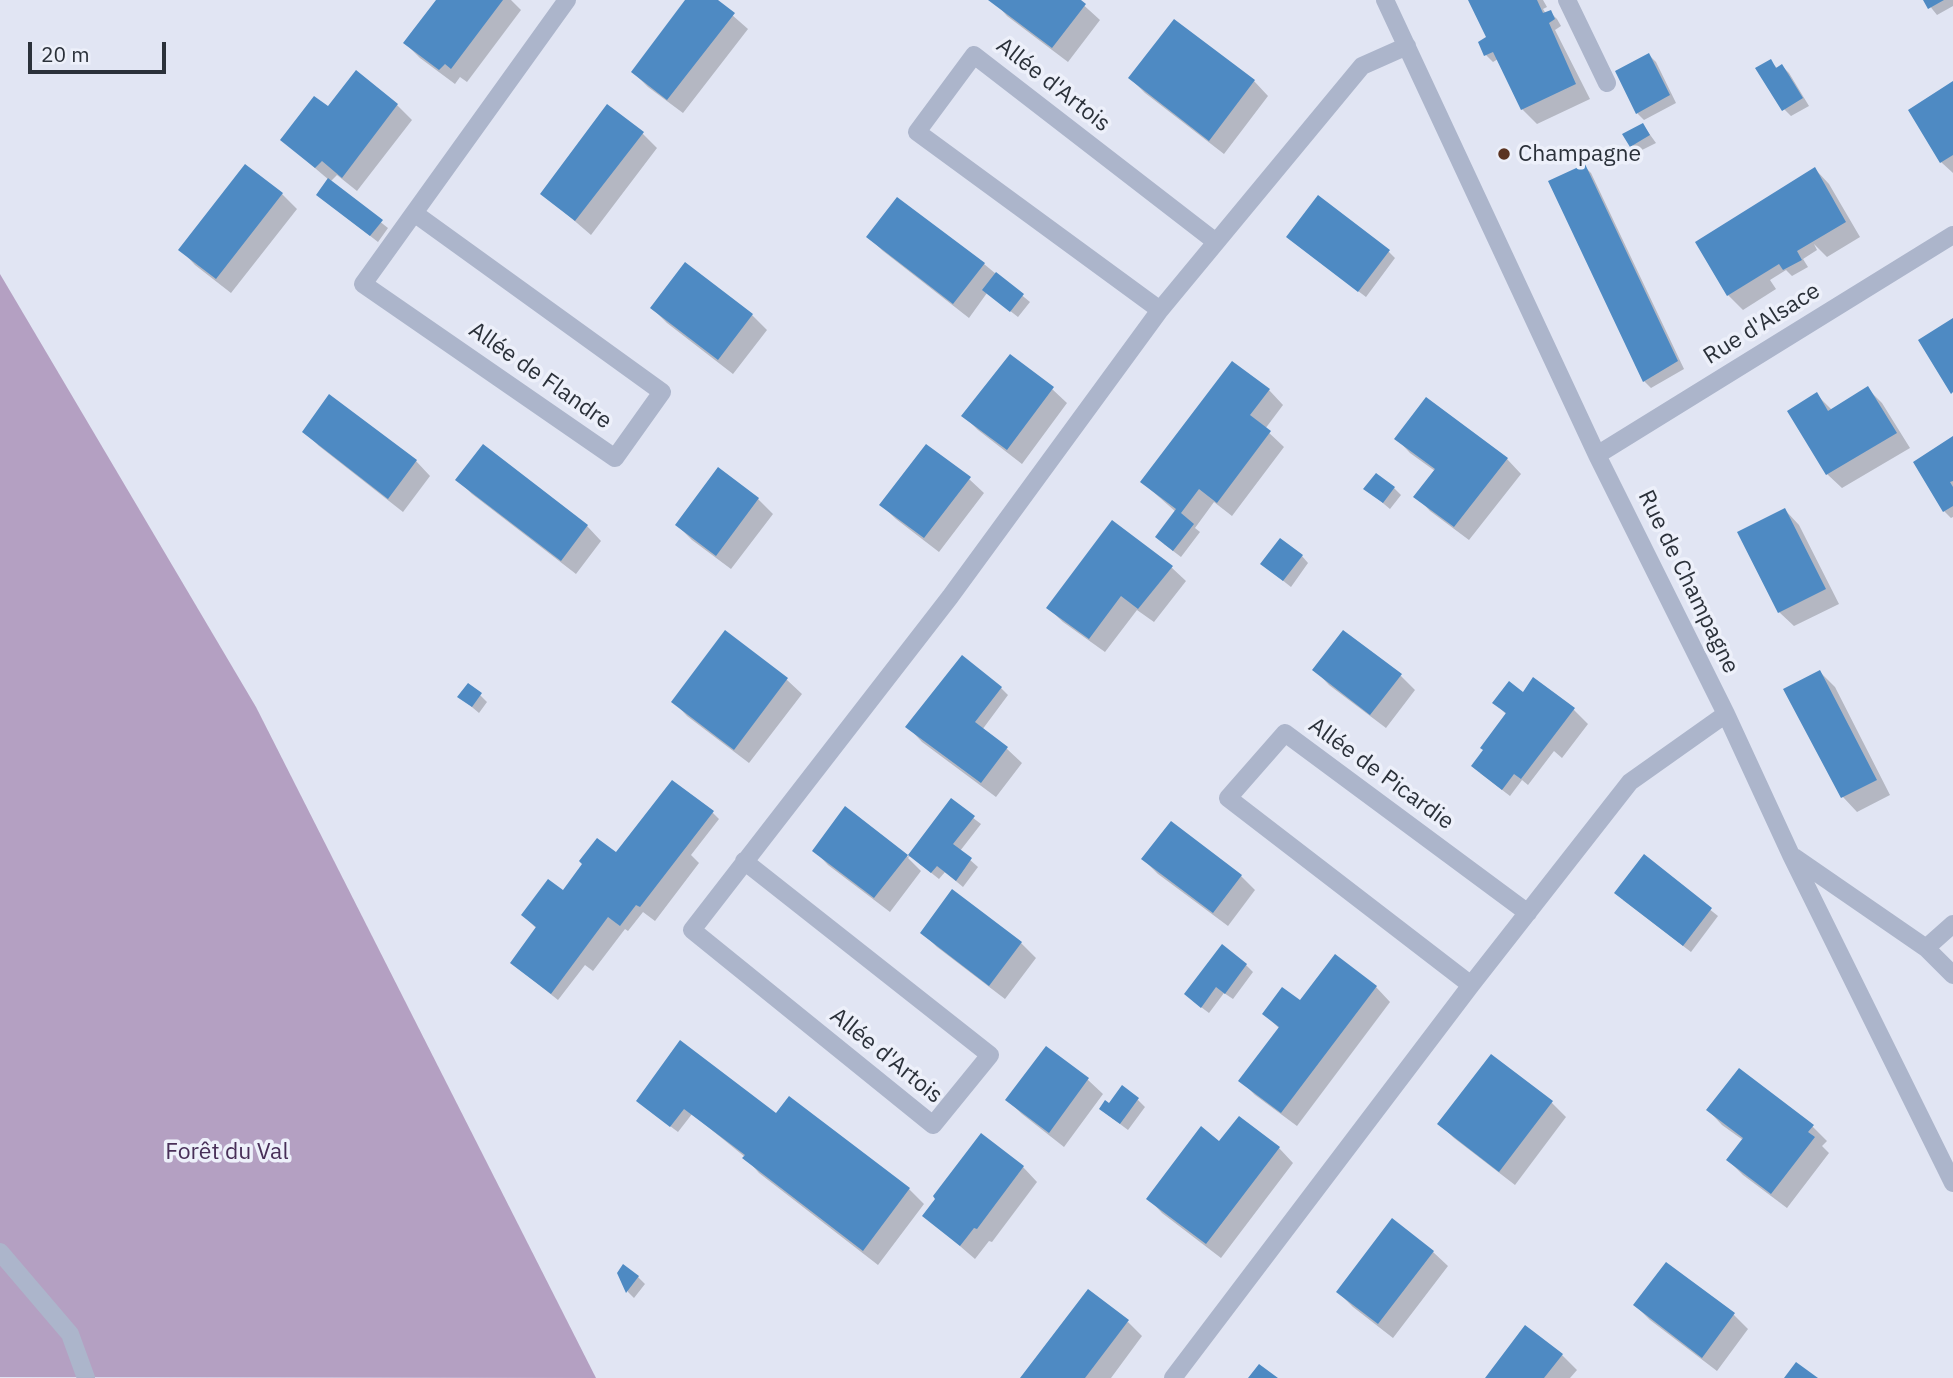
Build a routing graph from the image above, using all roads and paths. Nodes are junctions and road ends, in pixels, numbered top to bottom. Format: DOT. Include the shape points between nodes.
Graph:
graph roads {
  1 [pos="567,0"];
  2 [pos="1385,0"];
  3 [pos="1567,0"];
  4 [pos="1406,46"];
  5 [pos="1607,83"];
  6 [pos="414,213"];
  7 [pos="1953,235"];
  8 [pos="1216,242"];
  9 [pos="1160,310"];
  10 [pos="1597,455"];
  11 [pos="1726,714"];
  12 [pos="1791,855"];
  13 [pos="744,862"];
  14 [pos="1528,913"];
  15 [pos="1953,924"];
  16 [pos="1926,948"];
  17 [pos="1953,975"];
  18 [pos="1471,985"];
  19 [pos="1953,1183"];
  20 [pos="0,1251"];
  21 [pos="86,1378"];
  22 [pos="1173,1378"];
  1 -- 6 [label="street, Allée de Flandre"];
  2 -- 4 [label="street, Rue de Champagne"];
  3 -- 5 [label="street"];
  4 -- 8 [label="street, Allée d'Artois" via="1362,66"];
  4 -- 10 [label="street, Rue de Champagne"];
  6 -- 6 [label="street, Allée de Flandre" via="662,392 615,458 363,284"];
  7 -- 10 [label="street, Rue d'Alsace"];
  8 -- 9 [label="street, Allée d'Artois"];
  8 -- 9 [label="street, Allée d'Artois" via="974,55 917,132"];
  9 -- 13 [label="street, Allée d'Artois" via="950,597"];
  10 -- 11 [label="street, Rue de Champagne"];
  11 -- 12 [label="street, Rue de Champagne"];
  11 -- 14 [label="street" via="1630,782"];
  12 -- 16 [label="street"];
  12 -- 19 [label="street, Rue de Champagne"];
  13 -- 13 [label="street, Allée d'Artois" via="692,930 933,1125 990,1055"];
  14 -- 18 [label="street"];
  14 -- 18 [label="street, Allée de Picardie" via="1285,733 1228,799"];
  15 -- 16 [label="street"];
  16 -- 17 [label="street"];
  18 -- 22 [label="street"];
  20 -- 21 [label="street" via="70,1334"];
}
